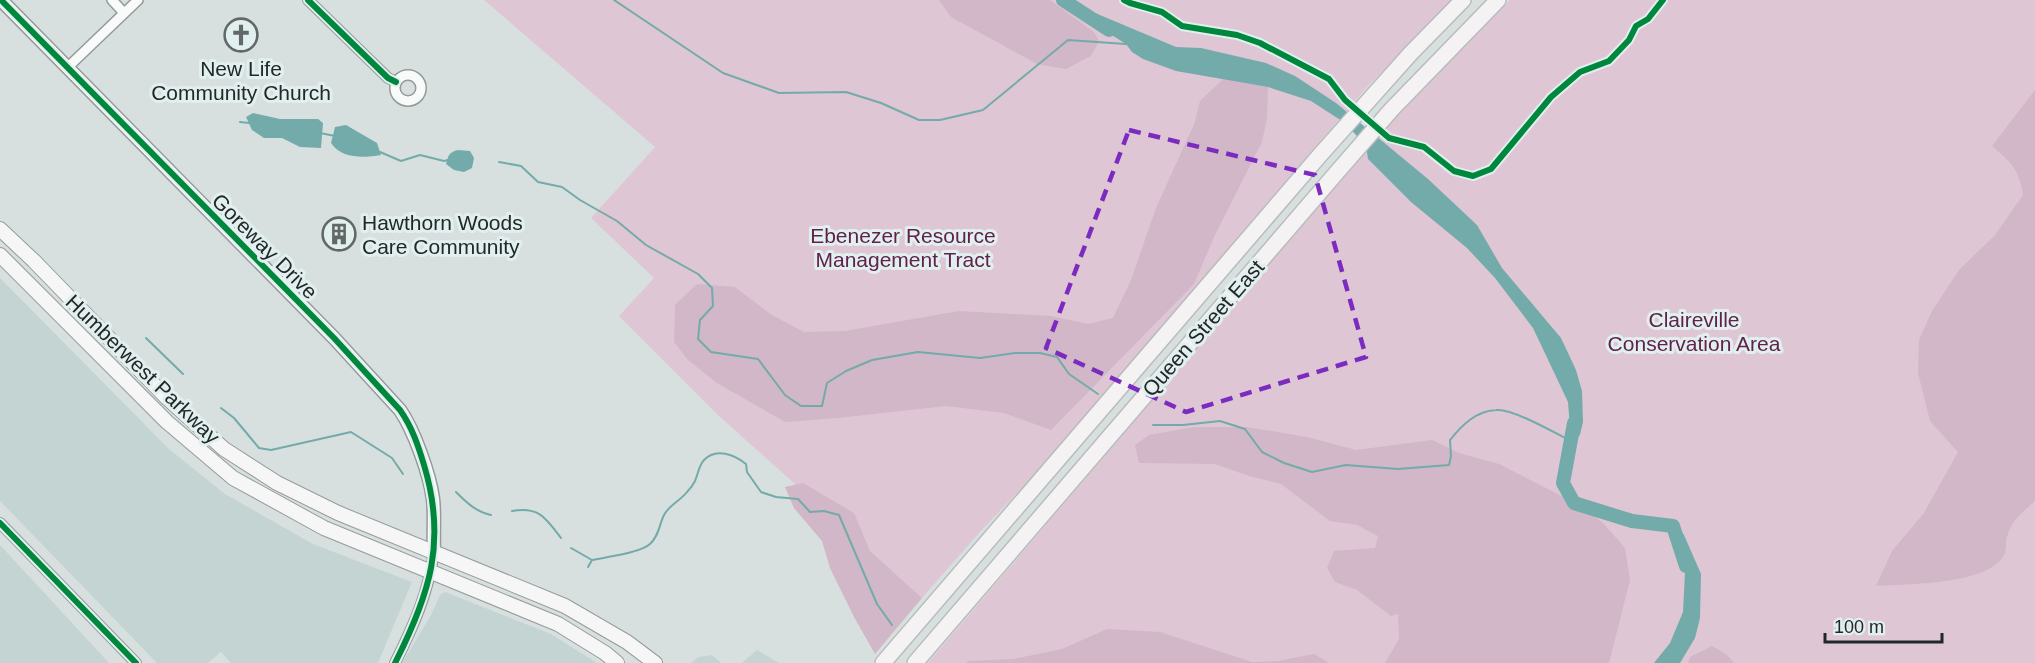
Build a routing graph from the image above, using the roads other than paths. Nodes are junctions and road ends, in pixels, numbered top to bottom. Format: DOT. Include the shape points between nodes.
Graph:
graph roads {
  1 [pos="1,0"];
  2 [pos="112,0"];
  3 [pos="138,0"];
  4 [pos="308,0"];
  5 [pos="1463,0"];
  6 [pos="1498,0"];
  7 [pos="124,13"];
  8 [pos="68,67"];
  9 [pos="396,82"];
  10 [pos="0,229"];
  11 [pos="0,255"];
  12 [pos="0,523"];
  13 [pos="434,551"];
  14 [pos="431,571"];
  15 [pos="136,663"];
  16 [pos="395,663"];
  17 [pos="617,663"];
  18 [pos="655,663"];
  19 [pos="883,663"];
  20 [pos="915,663"];
  1 -- 8 [label="street, Goreway Drive"];
  2 -- 7 [label="street"];
  3 -- 7 [label="street"];
  4 -- 9 [label="street"];
  5 -- 19 [label="main road, Queen Street East" via="1374,93"];
  6 -- 20 [label="main road, Queen Street East" via="1392,109"];
  7 -- 8 [label="street"];
  8 -- 13 [label="street, Goreway Drive" via="400,410 417,444 433,499"];
  10 -- 13 [label="main road, Humberwest Parkway" via="166,397 224,449 277,483 318,503"];
  11 -- 14 [label="main road, Humberwest Parkway" via="167,422 234,478 324,528"];
  12 -- 15 [label="street"];
  13 -- 14 [label="street"];
  13 -- 18 [label="main road, Humberwest Parkway" via="565,606"];
  14 -- 16 [label="street" via="418,615"];
  14 -- 17 [label="main road, Humberwest Parkway" via="558,624"];
}
